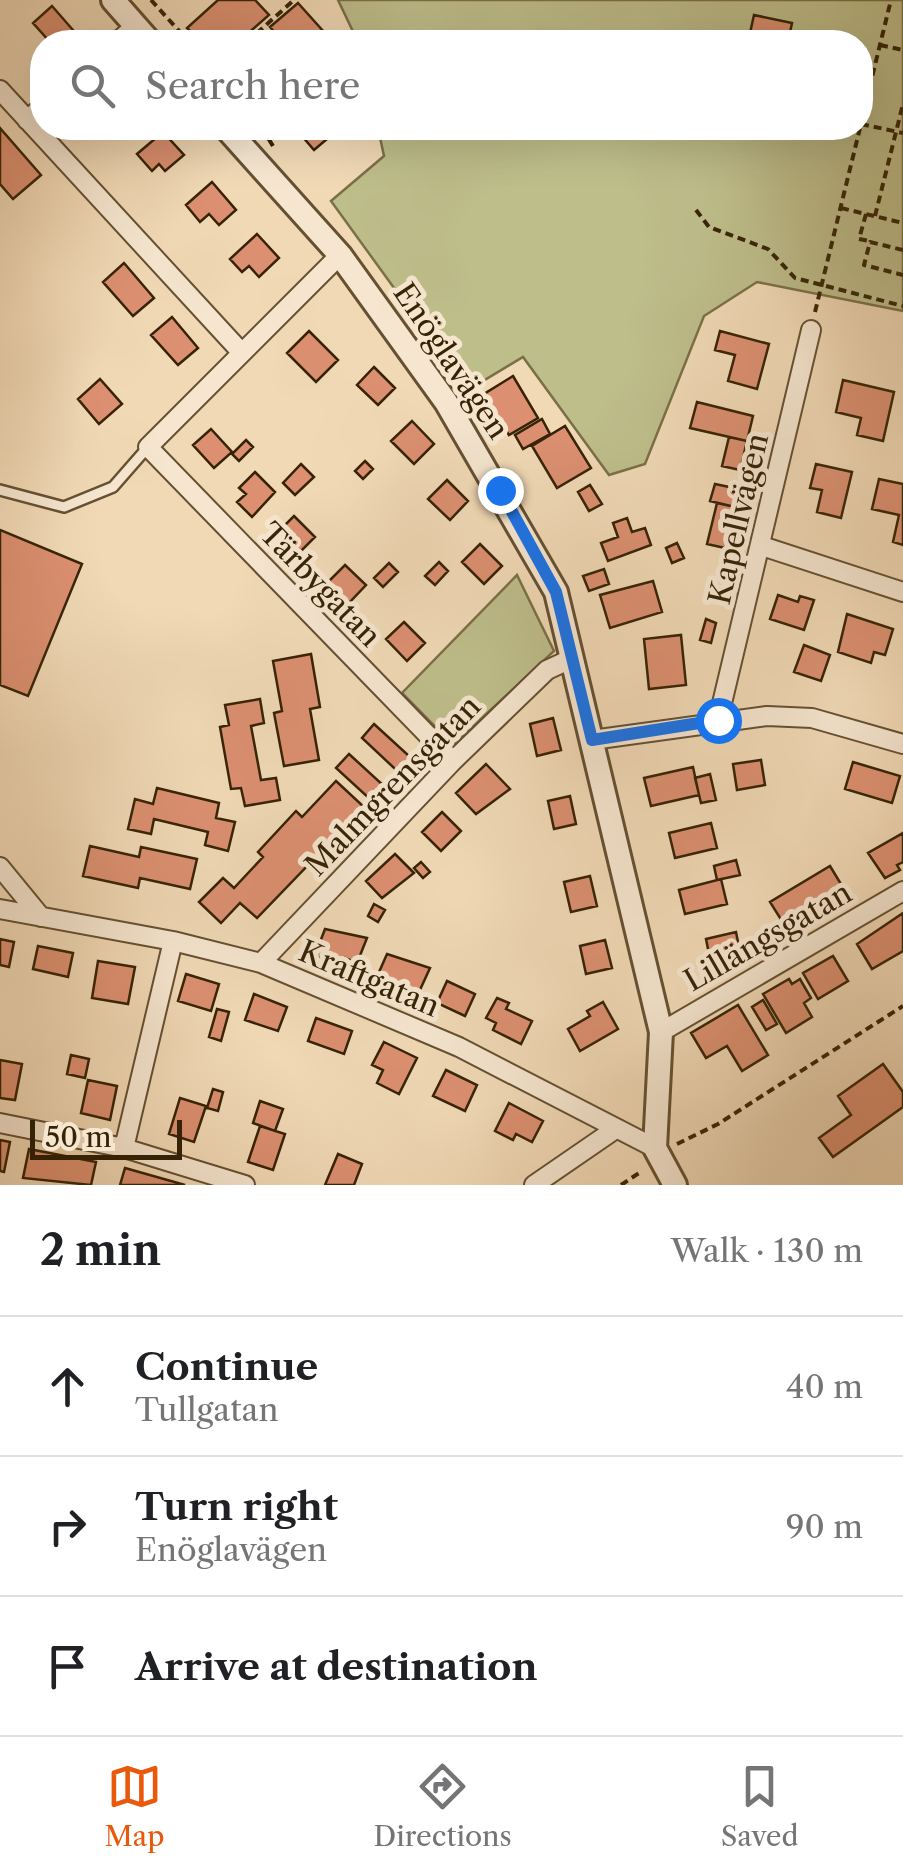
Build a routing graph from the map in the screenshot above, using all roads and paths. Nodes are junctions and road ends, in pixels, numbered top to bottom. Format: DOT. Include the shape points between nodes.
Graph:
graph roads {
  1 [pos="113,0"];
  2 [pos="150,0"];
  3 [pos="294,0"];
  4 [pos="891,0"];
  5 [pos="139,30"];
  6 [pos="178,30"];
  7 [pos="260,30"];
  8 [pos="880,45"];
  9 [pos="903,50"];
  10 [pos="873,75"];
  11 [pos="0,90"];
  12 [pos="903,104"];
  13 [pos="30,117"];
  14 [pos="27,120"];
  15 [pos="30,123"];
  16 [pos="873,128"];
  17 [pos="896,132"];
  18 [pos="903,134"];
  19 [pos="45,140"];
  20 [pos="237,140"];
  21 [pos="858,140"];
  22 [pos="841,208"];
  23 [pos="696,210"];
  24 [pos="866,214"];
  25 [pos="875,216"];
  26 [pos="903,223"];
  27 [pos="870,242"];
  28 [pos="903,250"];
  29 [pos="340,255"];
  30 [pos="903,274"];
  31 [pos="822,286"];
  32 [pos="903,306"];
  33 [pos="811,330"];
  34 [pos="242,353"];
  35 [pos="148,447"];
  36 [pos="0,490"];
  37 [pos="762,546"];
  38 [pos="903,592"];
  39 [pos="572,658"];
  40 [pos="718,720"];
  41 [pos="592,740"];
  42 [pos="903,744"];
  43 [pos="454,761"];
  44 [pos="0,867"];
  45 [pos="903,891"];
  46 [pos="0,909"];
  47 [pos="40,916"];
  48 [pos="173,941"];
  49 [pos="262,963"];
  50 [pos="903,1006"];
  51 [pos="660,1032"];
  52 [pos="0,1122"];
  53 [pos="614,1130"];
  54 [pos="664,1140"];
  55 [pos="124,1148"];
  56 [pos="638,1173"];
  57 [pos="244,1185"];
  58 [pos="534,1185"];
  59 [pos="621,1185"];
  60 [pos="676,1185"];
  1 -- 5 [label="street"];
  2 -- 6 [label="path"];
  3 -- 7 [label="path"];
  4 -- 8 [label="path"];
  8 -- 9 [label="path"];
  8 -- 10 [label="path"];
  11 -- 14 [label="street"];
  12 -- 17 [label="path"];
  13 -- 14 [label="street"];
  14 -- 15 [label="street"];
  16 -- 17 [label="path"];
  17 -- 18 [label="path"];
  17 -- 25 [label="path"];
  19 -- 34 [label="street"];
  20 -- 29 [label="street, Enöglavägen"];
  21 -- 22 [label="path"];
  22 -- 24 [label="path"];
  22 -- 31 [label="path"];
  23 -- 31 [label="path" via="710,226 768,248 787,274"];
  24 -- 25 [label="path"];
  24 -- 27 [label="path" via="860,239"];
  25 -- 26 [label="path"];
  27 -- 28 [label="path"];
  27 -- 30 [label="path" via="864,265"];
  29 -- 34 [label="street"];
  29 -- 39 [label="street, Enöglavägen" via="500,490 556,592"];
  31 -- 32 [label="path"];
  31 -- 33 [label="path"];
  33 -- 37 [label="street, Kapellvägen"];
  34 -- 35 [label="street"];
  35 -- 36 [label="lane" via="113,487 64,507"];
  35 -- 43 [label="street, Tärbygatan"];
  37 -- 38 [label="street"];
  37 -- 40 [label="street, Kapellvägen"];
  39 -- 41 [label="street, Enöglavägen"];
  39 -- 43 [label="street, Malmgrensgatan" via="547,670"];
  40 -- 41 [label="street"];
  40 -- 42 [label="street" via="812,718"];
  41 -- 51 [label="street, Enöglavägen"];
  43 -- 49 [label="street, Malmgrensgatan"];
  44 -- 47 [label="street"];
  45 -- 51 [label="street, Lillängsgatan"];
  46 -- 47 [label="street, Kraftgatan"];
  47 -- 48 [label="street, Kraftgatan"];
  48 -- 49 [label="street, Kraftgatan"];
  48 -- 55 [label="street"];
  49 -- 53 [label="street, Kraftgatan" via="459,1047"];
  50 -- 54 [label="path" via="718,1124 673,1146"];
  51 -- 54 [label="street, Enöglavägen"];
  52 -- 55 [label="street"];
  53 -- 54 [label="street, Kraftgatan"];
  53 -- 58 [label="street"];
  54 -- 60 [label="street"];
  55 -- 57 [label="street"];
  56 -- 59 [label="path"];
}
